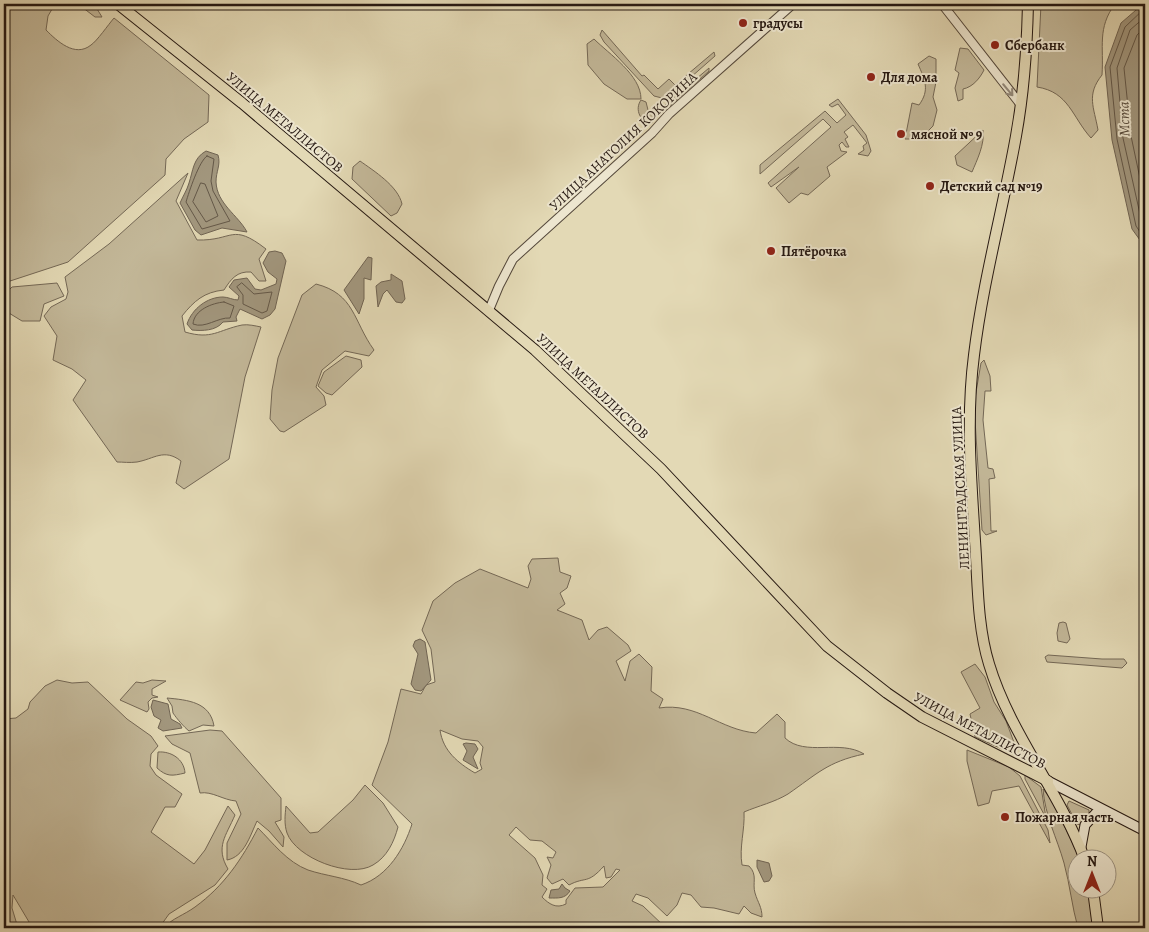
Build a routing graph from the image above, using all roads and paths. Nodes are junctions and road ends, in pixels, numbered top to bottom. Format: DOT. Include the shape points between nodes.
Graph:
graph roads {
  1 [pos="118,4"];
  2 [pos="792,4"];
  3 [pos="942,4"];
  4 [pos="1028,4"];
  5 [pos="1021,105"];
  6 [pos="489,310"];
  7 [pos="1048,781"];
  8 [pos="1110,813"];
  9 [pos="1145,831"];
  10 [pos="1081,847"];
  11 [pos="1082,850"];
  12 [pos="1094,900"];
  13 [pos="1098,928"];
  1 -- 6 [label="main road, УЛИЦА МЕТАЛЛИСТОВ" via="242,103"];
  2 -- 6 [label="street, УЛИЦА АНАТОЛИЯ КОКОРИНА" via="514,259"];
  3 -- 5 [label="street, one-way"];
  4 -- 5 [label="main road, ЛЕНИНГРАДСКАЯ УЛИЦА"];
  5 -- 7 [label="main road, ЛЕНИНГРАДСКАЯ УЛИЦА" via="974,353 969,398 970,464 985,646 998,689"];
  6 -- 7 [label="main road, УЛИЦА МЕТАЛЛИСТОВ" via="616,423 834,652 922,717"];
  7 -- 8 [label="main road"];
  7 -- 10 [label="main road, ЛЕНИНГРАДСКАЯ УЛИЦА"];
  8 -- 9 [label="main road"];
  8 -- 10 [label="main road" via="1096,813 1085,825"];
  10 -- 11 [label="main road, ЛЕНИНГРАДСКАЯ УЛИЦА"];
  12 -- 13 [label="main road"];
}
